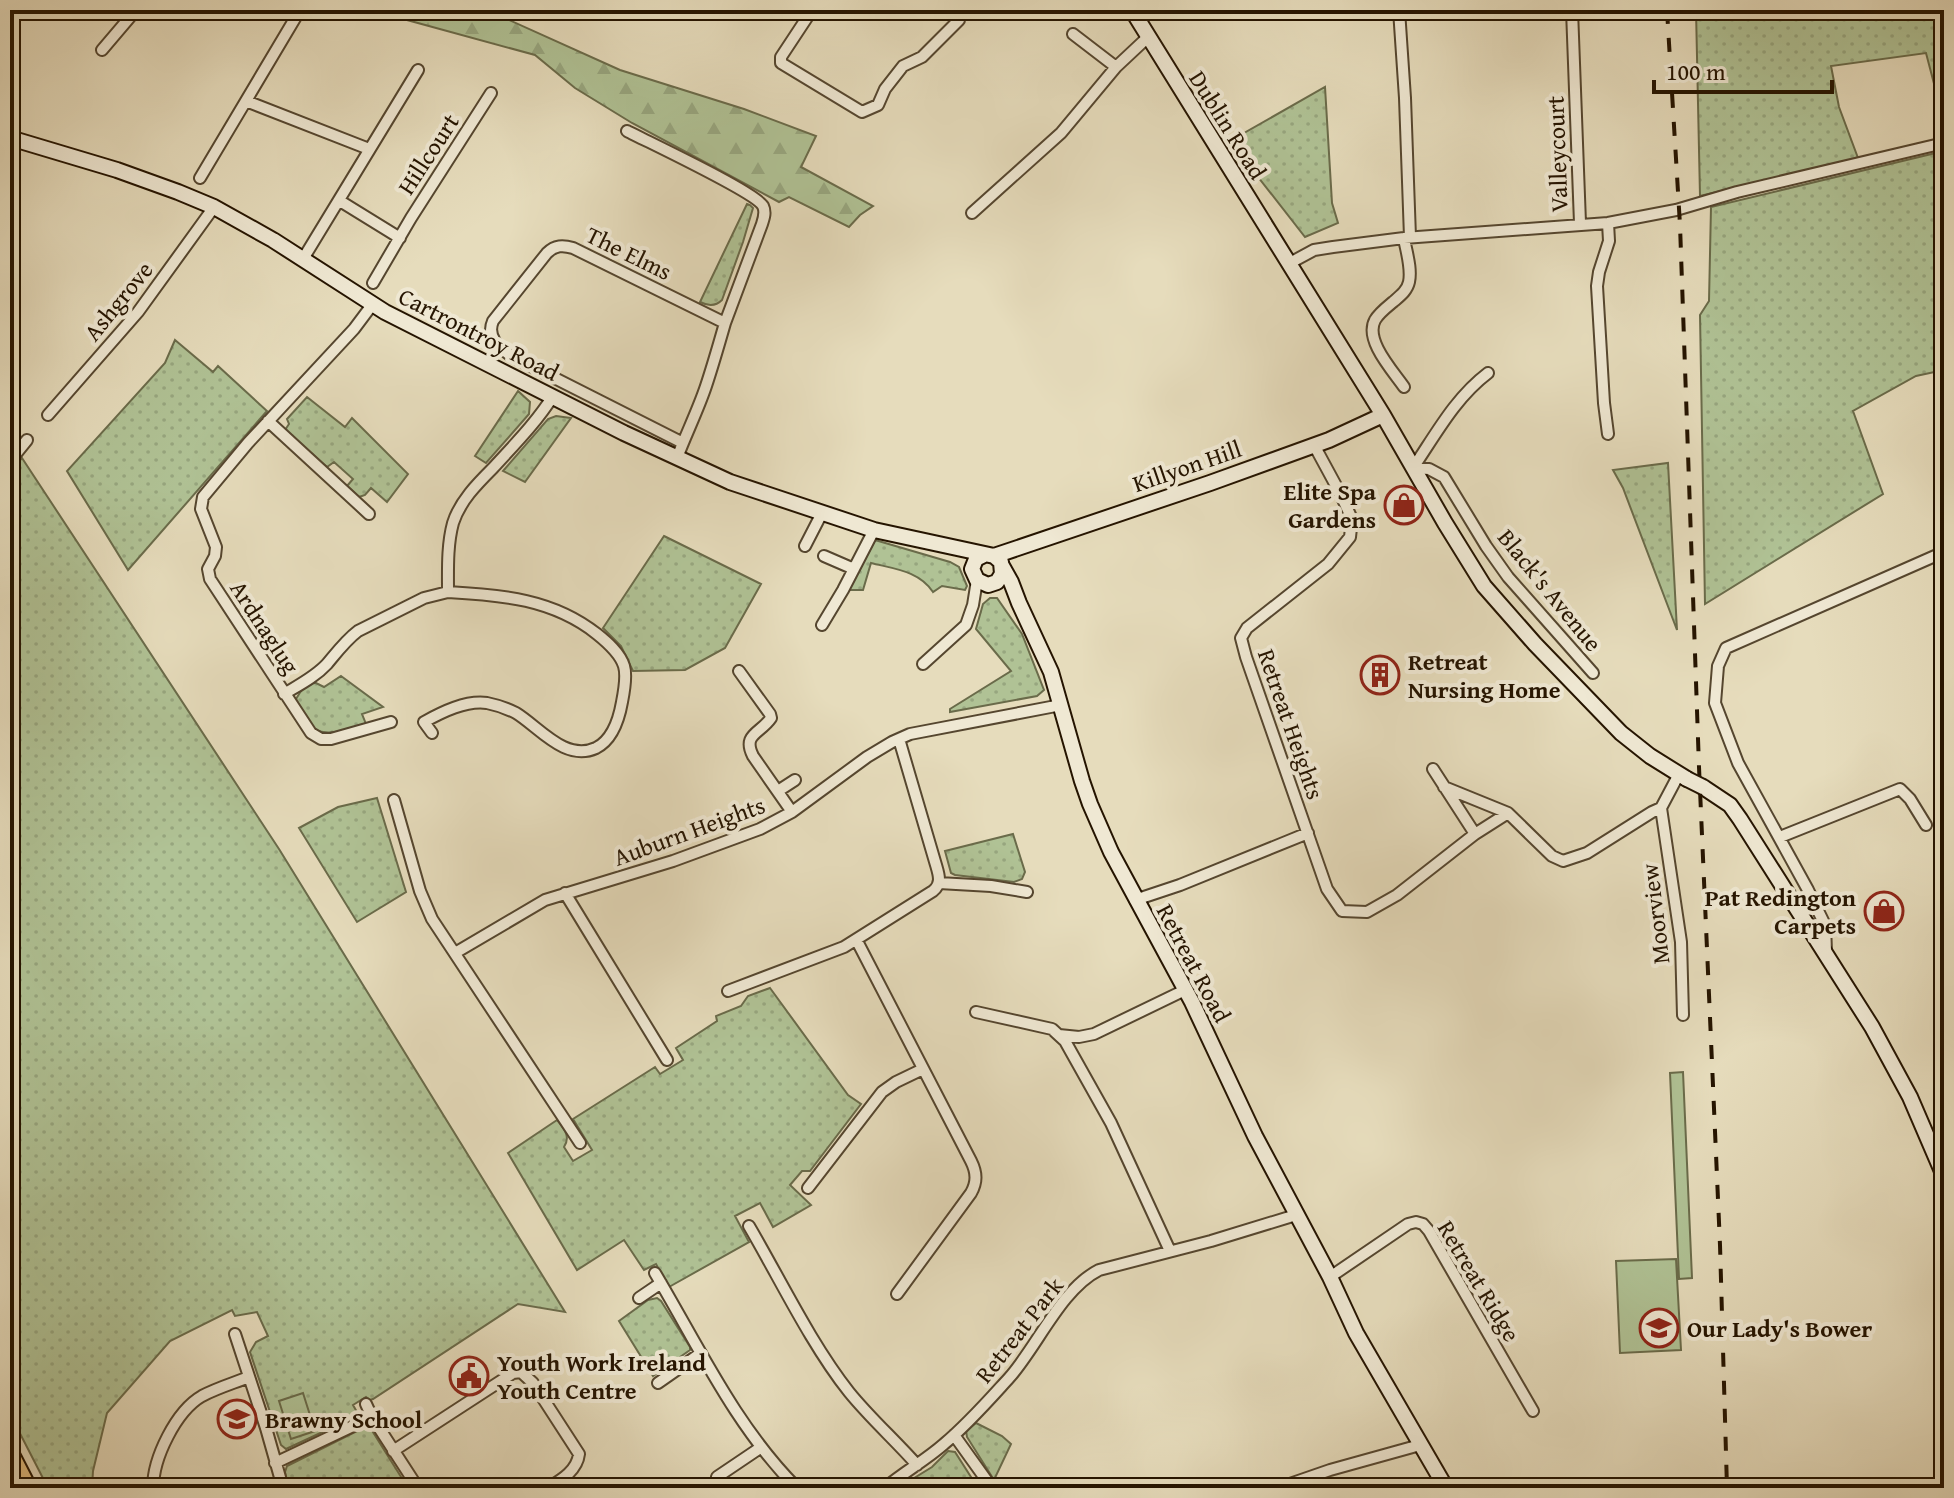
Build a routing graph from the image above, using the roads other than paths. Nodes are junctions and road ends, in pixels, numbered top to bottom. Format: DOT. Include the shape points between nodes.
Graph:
graph roads {
  1 [pos="136,10"];
  2 [pos="300,10"];
  3 [pos="812,10"];
  4 [pos="1132,10"];
  5 [pos="1399,10"];
  6 [pos="1572,10"];
  7 [pos="959,20"];
  8 [pos="1073,34"];
  9 [pos="1148,37"];
  10 [pos="102,50"];
  11 [pos="1116,67"];
  12 [pos="418,70"];
  13 [pos="491,93"];
  14 [pos="246,101"];
  15 [pos="627,131"];
  16 [pos="10,138"];
  17 [pos="1944,143"];
  18 [pos="369,149"];
  19 [pos="200,178"];
  20 [pos="340,201"];
  21 [pos="214,207"];
  22 [pos="972,213"];
  23 [pos="1580,223"];
  24 [pos="1608,223"];
  25 [pos="1407,237"];
  26 [pos="400,238"];
  27 [pos="303,259"];
  28 [pos="1288,264"];
  29 [pos="373,283"];
  30 [pos="372,305"];
  31 [pos="725,323"];
  32 [pos="1488,373"];
  33 [pos="1404,387"];
  34 [pos="553,396"];
  35 [pos="48,415"];
  36 [pos="1383,415"];
  37 [pos="268,421"];
  38 [pos="1608,434"];
  39 [pos="27,440"];
  40 [pos="683,443"];
  41 [pos="1314,445"];
  42 [pos="677,458"];
  43 [pos="10,461"];
  44 [pos="1413,468"];
  45 [pos="822,513"];
  46 [pos="369,514"];
  47 [pos="874,530"];
  48 [pos="1944,552"];
  49 [pos="991,567"];
  50 [pos="854,569"];
  51 [pos="448,592"];
  52 [pos="822,625"];
  53 [pos="923,664"];
  54 [pos="739,671"];
  55 [pos="1593,673"];
  56 [pos="284,694"];
  57 [pos="1061,705"];
  58 [pos="391,722"];
  59 [pos="432,733"];
  60 [pos="899,739"];
  61 [pos="1433,769"];
  62 [pos="1683,776"];
  63 [pos="795,780"];
  64 [pos="1444,787"];
  65 [pos="778,791"];
  66 [pos="394,800"];
  67 [pos="1661,808"];
  68 [pos="792,812"];
  69 [pos="1508,813"];
  70 [pos="1926,825"];
  71 [pos="1308,833"];
  72 [pos="1475,834"];
  73 [pos="1780,837"];
  74 [pos="939,883"];
  75 [pos="1027,892"];
  76 [pos="565,893"];
  77 [pos="1135,900"];
  78 [pos="857,941"];
  79 [pos="455,953"];
  80 [pos="1826,953"];
  81 [pos="1185,990"];
  82 [pos="728,991"];
  83 [pos="976,1012"];
  84 [pos="1683,1015"];
  85 [pos="1059,1035"];
  86 [pos="667,1060"];
  87 [pos="923,1069"];
  88 [pos="580,1143"];
  89 [pos="1944,1176"];
  90 [pos="808,1188"];
  91 [pos="1296,1215"];
  92 [pos="749,1226"];
  93 [pos="1170,1251"];
  94 [pos="1330,1277"];
  95 [pos="897,1294"];
  96 [pos="639,1298"];
  97 [pos="235,1334"];
  98 [pos="701,1353"];
  99 [pos="249,1377"];
  100 [pos="658,1383"];
  101 [pos="366,1404"];
  102 [pos="1533,1411"];
  103 [pos="372,1417"];
  104 [pos="954,1435"];
  105 [pos="1420,1445"];
  106 [pos="760,1448"];
  107 [pos="393,1451"];
  108 [pos="10,1455"];
  109 [pos="275,1463"];
  110 [pos="917,1465"];
  111 [pos="717,1477"];
  112 [pos="27,1488"];
  113 [pos="153,1488"];
  114 [pos="283,1488"];
  115 [pos="418,1488"];
  116 [pos="548,1488"];
  117 [pos="797,1488"];
  118 [pos="885,1488"];
  119 [pos="992,1488"];
  120 [pos="1278,1488"];
  121 [pos="1446,1488"];
  1 -- 10 [label="street"];
  2 -- 14 [label="street"];
  3 -- 7 [label="street" via="781,63 862,112 878,105 903,66 922,57"];
  4 -- 9 [label="street, Dublin Road"];
  5 -- 25 [label="street"];
  6 -- 23 [label="street, Valleycourt"];
  8 -- 11 [label="street"];
  9 -- 11 [label="street"];
  9 -- 28 [label="street, Dublin Road"];
  11 -- 22 [label="street" via="1061,133"];
  12 -- 18 [label="street"];
  13 -- 26 [label="street, Hillcourt"];
  14 -- 18 [label="street"];
  14 -- 19 [label="street"];
  15 -- 31 [label="street" via="763,206 762,224"];
  16 -- 21 [label="street, Cartrontroy Road"];
  17 -- 24 [label="street"];
  18 -- 20 [label="street"];
  20 -- 26 [label="street"];
  20 -- 27 [label="street"];
  21 -- 27 [label="street, Cartrontroy Road"];
  21 -- 35 [label="street, Ashgrove" via="138,312"];
  23 -- 24 [label="street"];
  23 -- 25 [label="street, Valleycourt"];
  24 -- 38 [label="street" via="1609,241 1597,286"];
  25 -- 28 [label="street, Valleycourt" via="1321,248"];
  25 -- 33 [label="street" via="1409,284 1375,320 1372,332"];
  26 -- 29 [label="street, Hillcourt"];
  27 -- 30 [label="street, Cartrontroy Road"];
  28 -- 36 [label="street, Dublin Road"];
  30 -- 34 [label="street, Cartrontroy Road"];
  30 -- 37 [label="street, Ardnaglug"];
  31 -- 40 [label="street"];
  31 -- 40 [label="street, The Elms" via="560,246 547,253 491,325 495,343 511,356"];
  32 -- 44 [label="street" via="1461,398"];
  34 -- 42 [label="street, Cartrontroy Road"];
  34 -- 51 [label="street" via="461,506 450,535"];
  36 -- 41 [label="street, Killyon Hill"];
  36 -- 44 [label="street, Dublin Road"];
  37 -- 46 [label="street"];
  37 -- 56 [label="street, Ardnaglug" via="208,490 201,509 216,547 208,573"];
  39 -- 43 [label="street"];
  40 -- 42 [label="street"];
  41 -- 49 [label="street, Killyon Hill" via="1044,538"];
  41 -- 71 [label="street, Retreat Heights" via="1352,519 1350,537 1328,564 1241,638"];
  42 -- 45 [label="street, Cartrontroy Road"];
  44 -- 55 [label="street, Black's Avenue" via="1444,477 1508,577"];
  44 -- 62 [label="street, Dublin Road" via="1493,597 1605,717"];
  45 -- 47 [label="street, Cartrontroy Road"];
  45 -- 50 [label="street" via="810,549"];
  47 -- 49 [label="street, Cartrontroy Road" via="940,545"];
  47 -- 50 [label="street"];
  48 -- 73 [label="street" via="1726,648 1718,666 1715,703 1738,763"];
  49 -- 53 [label="street" via="963,629"];
  49 -- 57 [label="street, Retreat Road" via="1011,582"];
  50 -- 52 [label="street"];
  51 -- 56 [label="street, Ardnaglug" via="424,598 358,631 326,665"];
  51 -- 59 [label="street" via="531,602 575,617 605,640 625,667 623,699 608,738 589,750 566,748 513,712 486,703 424,722"];
  54 -- 65 [label="street" via="770,714 749,746"];
  56 -- 58 [label="street, Ardnaglug" via="321,739"];
  57 -- 60 [label="street, Auburn Heights"];
  57 -- 77 [label="street, Retreat Road" via="1090,804"];
  60 -- 68 [label="street, Auburn Heights"];
  60 -- 74 [label="street"];
  61 -- 64 [label="street"];
  62 -- 67 [label="street"];
  62 -- 80 [label="street, Dublin Road, bridge" via="1730,805"];
  63 -- 65 [label="street"];
  64 -- 69 [label="street"];
  64 -- 72 [label="street"];
  65 -- 68 [label="street"];
  66 -- 79 [label="street" via="425,904"];
  67 -- 69 [label="street" via="1587,853 1563,861"];
  67 -- 84 [label="street, Moorview" via="1681,942"];
  68 -- 76 [label="street, Auburn Heights" via="711,848"];
  69 -- 72 [label="street, Retreat Heights"];
  70 -- 73 [label="street" via="1900,789"];
  71 -- 72 [label="street, Retreat Heights" via="1327,889 1342,911 1354,913 1367,912 1397,895"];
  71 -- 77 [label="street, Retreat Heights"];
  73 -- 80 [label="street" via="1825,925"];
  74 -- 75 [label="street"];
  74 -- 78 [label="street"];
  76 -- 79 [label="street, Auburn Heights" via="538,903"];
  76 -- 86 [label="street"];
  77 -- 81 [label="street, Retreat Road"];
  78 -- 82 [label="street"];
  78 -- 87 [label="street"];
  79 -- 88 [label="street"];
  80 -- 89 [label="street, Dublin Road" via="1910,1097"];
  81 -- 85 [label="street" via="1094,1034"];
  81 -- 91 [label="street, Retreat Road"];
  83 -- 85 [label="street"];
  85 -- 93 [label="street" via="1111,1123"];
  87 -- 90 [label="street" via="882,1092"];
  87 -- 95 [label="street" via="971,1161 976,1181"];
  91 -- 93 [label="street, Retreat Park"];
  91 -- 94 [label="street, Retreat Road"];
  92 -- 110 [label="street" via="842,1383"];
  93 -- 104 [label="street, Retreat Park" via="1088,1276 1016,1370"];
  94 -- 102 [label="street, Retreat Ridge" via="1408,1224 1423,1224"];
  94 -- 105 [label="street, Retreat Road" via="1351,1336"];
  96 -- 98 [label="street" via="658,1278"];
  97 -- 99 [label="street"];
  98 -- 100 [label="street"];
  98 -- 106 [label="street"];
  99 -- 109 [label="street"];
  99 -- 113 [label="street" via="188,1408 169,1433"];
  101 -- 103 [label="street"];
  103 -- 107 [label="street"];
  103 -- 109 [label="street"];
  104 -- 110 [label="street, Retreat Park"];
  104 -- 119 [label="street"];
  105 -- 120 [label="street"];
  105 -- 121 [label="street, Retreat Road"];
  106 -- 111 [label="street"];
  106 -- 117 [label="street"];
  107 -- 115 [label="street"];
  107 -- 116 [label="street" via="521,1372 579,1454 576,1465"];
  108 -- 112 [label="highway"];
  109 -- 114 [label="street"];
  110 -- 118 [label="street, Retreat Park"];
}
